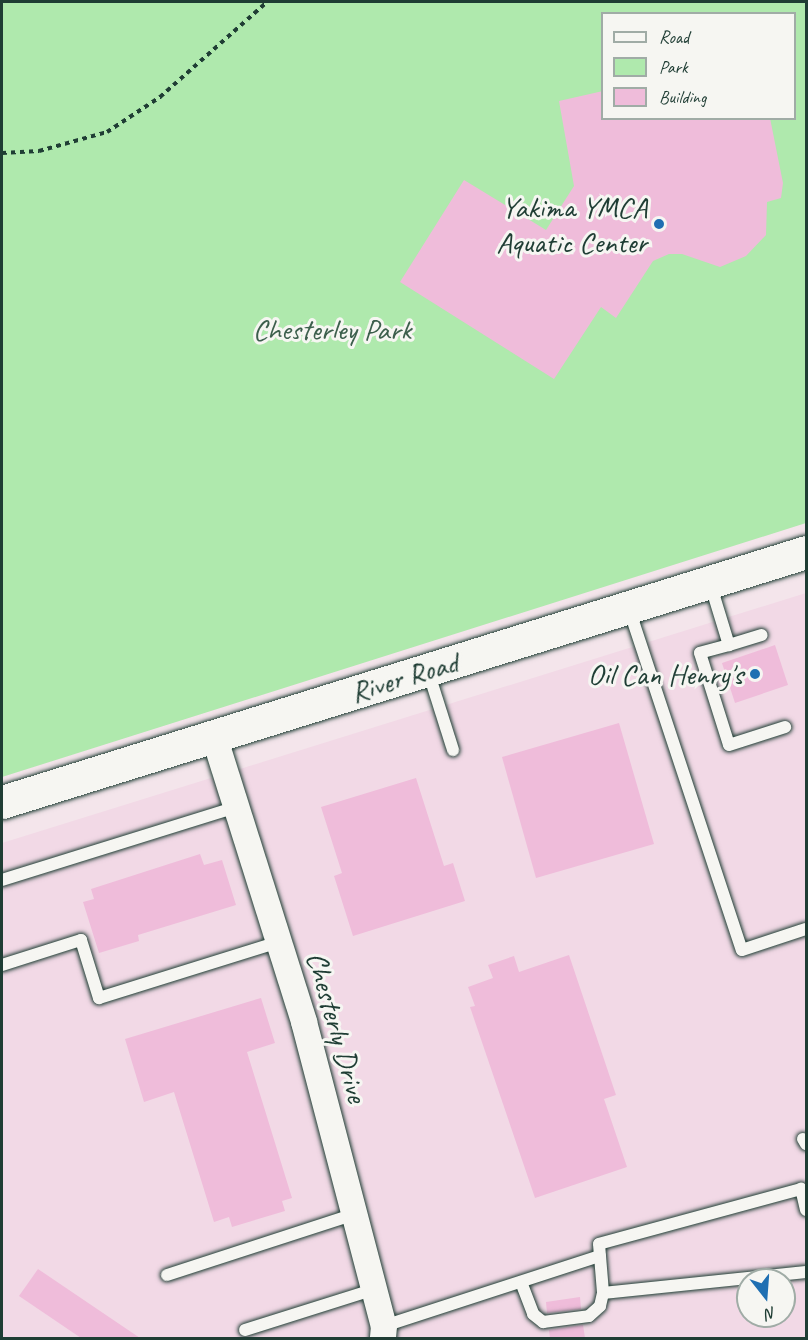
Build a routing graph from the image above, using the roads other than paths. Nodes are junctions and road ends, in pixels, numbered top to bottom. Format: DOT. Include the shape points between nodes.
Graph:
graph roads {
  1 [pos="807,552"];
  2 [pos="709,582"];
  3 [pos="628,607"];
  4 [pos="761,634"];
  5 [pos="729,645"];
  6 [pos="428,670"];
  7 [pos="785,727"];
  8 [pos="214,736"];
  9 [pos="453,750"];
  10 [pos="2,802"];
  11 [pos="236,807"];
  12 [pos="2,879"];
  13 [pos="807,929"];
  14 [pos="279,942"];
  15 [pos="2,965"];
  16 [pos="807,1210"];
  17 [pos="355,1214"];
  18 [pos="600,1256"];
  19 [pos="807,1272"];
  20 [pos="167,1275"];
  21 [pos="521,1281"];
  22 [pos="375,1289"];
  23 [pos="603,1293"];
  24 [pos="245,1330"];
  25 [pos="384,1332"];
  1 -- 2 [label="street, River Road"];
  2 -- 3 [label="street, River Road"];
  2 -- 5 [label="lane"];
  3 -- 6 [label="street, River Road"];
  3 -- 13 [label="lane" via="742,950"];
  4 -- 5 [label="lane"];
  5 -- 7 [label="lane" via="700,653 729,745"];
  6 -- 8 [label="street, River Road"];
  6 -- 9 [label="lane"];
  8 -- 10 [label="street, River Road"];
  8 -- 11 [label="street, Chesterly Drive"];
  11 -- 12 [label="lane"];
  11 -- 14 [label="street, Chesterly Drive"];
  14 -- 15 [label="lane" via="99,998 81,940"];
  14 -- 17 [label="street, Chesterly Drive"];
  16 -- 18 [label="lane" via="801,1189 599,1244"];
  17 -- 20 [label="lane"];
  17 -- 22 [label="street, Chesterly Drive"];
  18 -- 21 [label="lane"];
  18 -- 23 [label="lane"];
  19 -- 23 [label="lane"];
  21 -- 23 [label="lane" via="533,1314 543,1322 589,1316 600,1306"];
  21 -- 25 [label="lane"];
  22 -- 24 [label="lane"];
  22 -- 25 [label="street, Chesterly Drive"];
}
